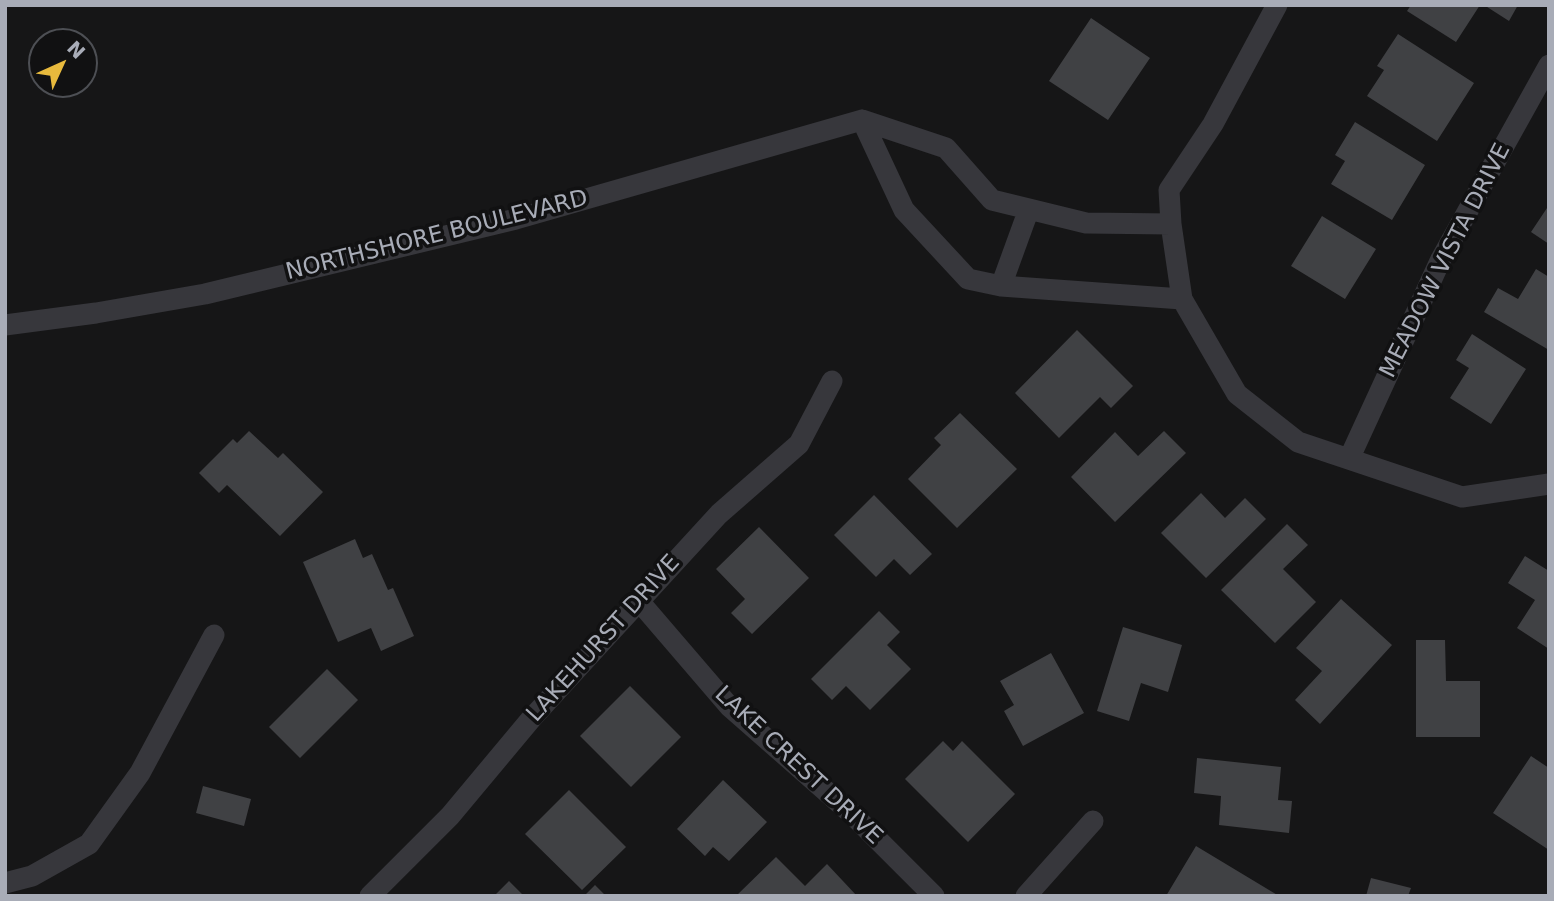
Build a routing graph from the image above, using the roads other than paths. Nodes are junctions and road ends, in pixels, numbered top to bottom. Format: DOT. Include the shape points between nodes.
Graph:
graph roads {
  1 [pos="1277,5"];
  2 [pos="1549,65"];
  3 [pos="862,120"];
  4 [pos="1029,209"];
  5 [pos="1171,224"];
  6 [pos="1001,286"];
  7 [pos="1182,299"];
  8 [pos="5,325"];
  9 [pos="832,381"];
  10 [pos="1349,460"];
  11 [pos="1549,484"];
  12 [pos="639,600"];
  13 [pos="214,635"];
  14 [pos="1093,821"];
  15 [pos="5,883"];
  16 [pos="370,896"];
  17 [pos="934,896"];
  18 [pos="1026,896"];
  1 -- 5 [label="street" via="1213,124 1169,190"];
  2 -- 10 [label="street, MEADOW VISTA DRIVE" via="1441,259"];
  3 -- 4 [label="street" via="946,148 992,201"];
  3 -- 6 [label="street" via="904,210 968,279"];
  3 -- 8 [label="street, NORTHSHORE BOULEVARD" via="516,219 205,295"];
  4 -- 5 [label="street" via="1086,223"];
  4 -- 6 [label="street"];
  5 -- 7 [label="street"];
  6 -- 7 [label="street"];
  7 -- 10 [label="street" via="1237,394 1298,442"];
  9 -- 12 [label="street, LAKEHURST DRIVE" via="799,444 719,514"];
  10 -- 11 [label="street" via="1461,497"];
  12 -- 16 [label="street, LAKEHURST DRIVE" via="450,816"];
  12 -- 17 [label="street, LAKE CREST DRIVE" via="729,706 852,814"];
  13 -- 15 [label="street" via="141,773 89,844 32,876"];
  14 -- 18 [label="street"];
}
